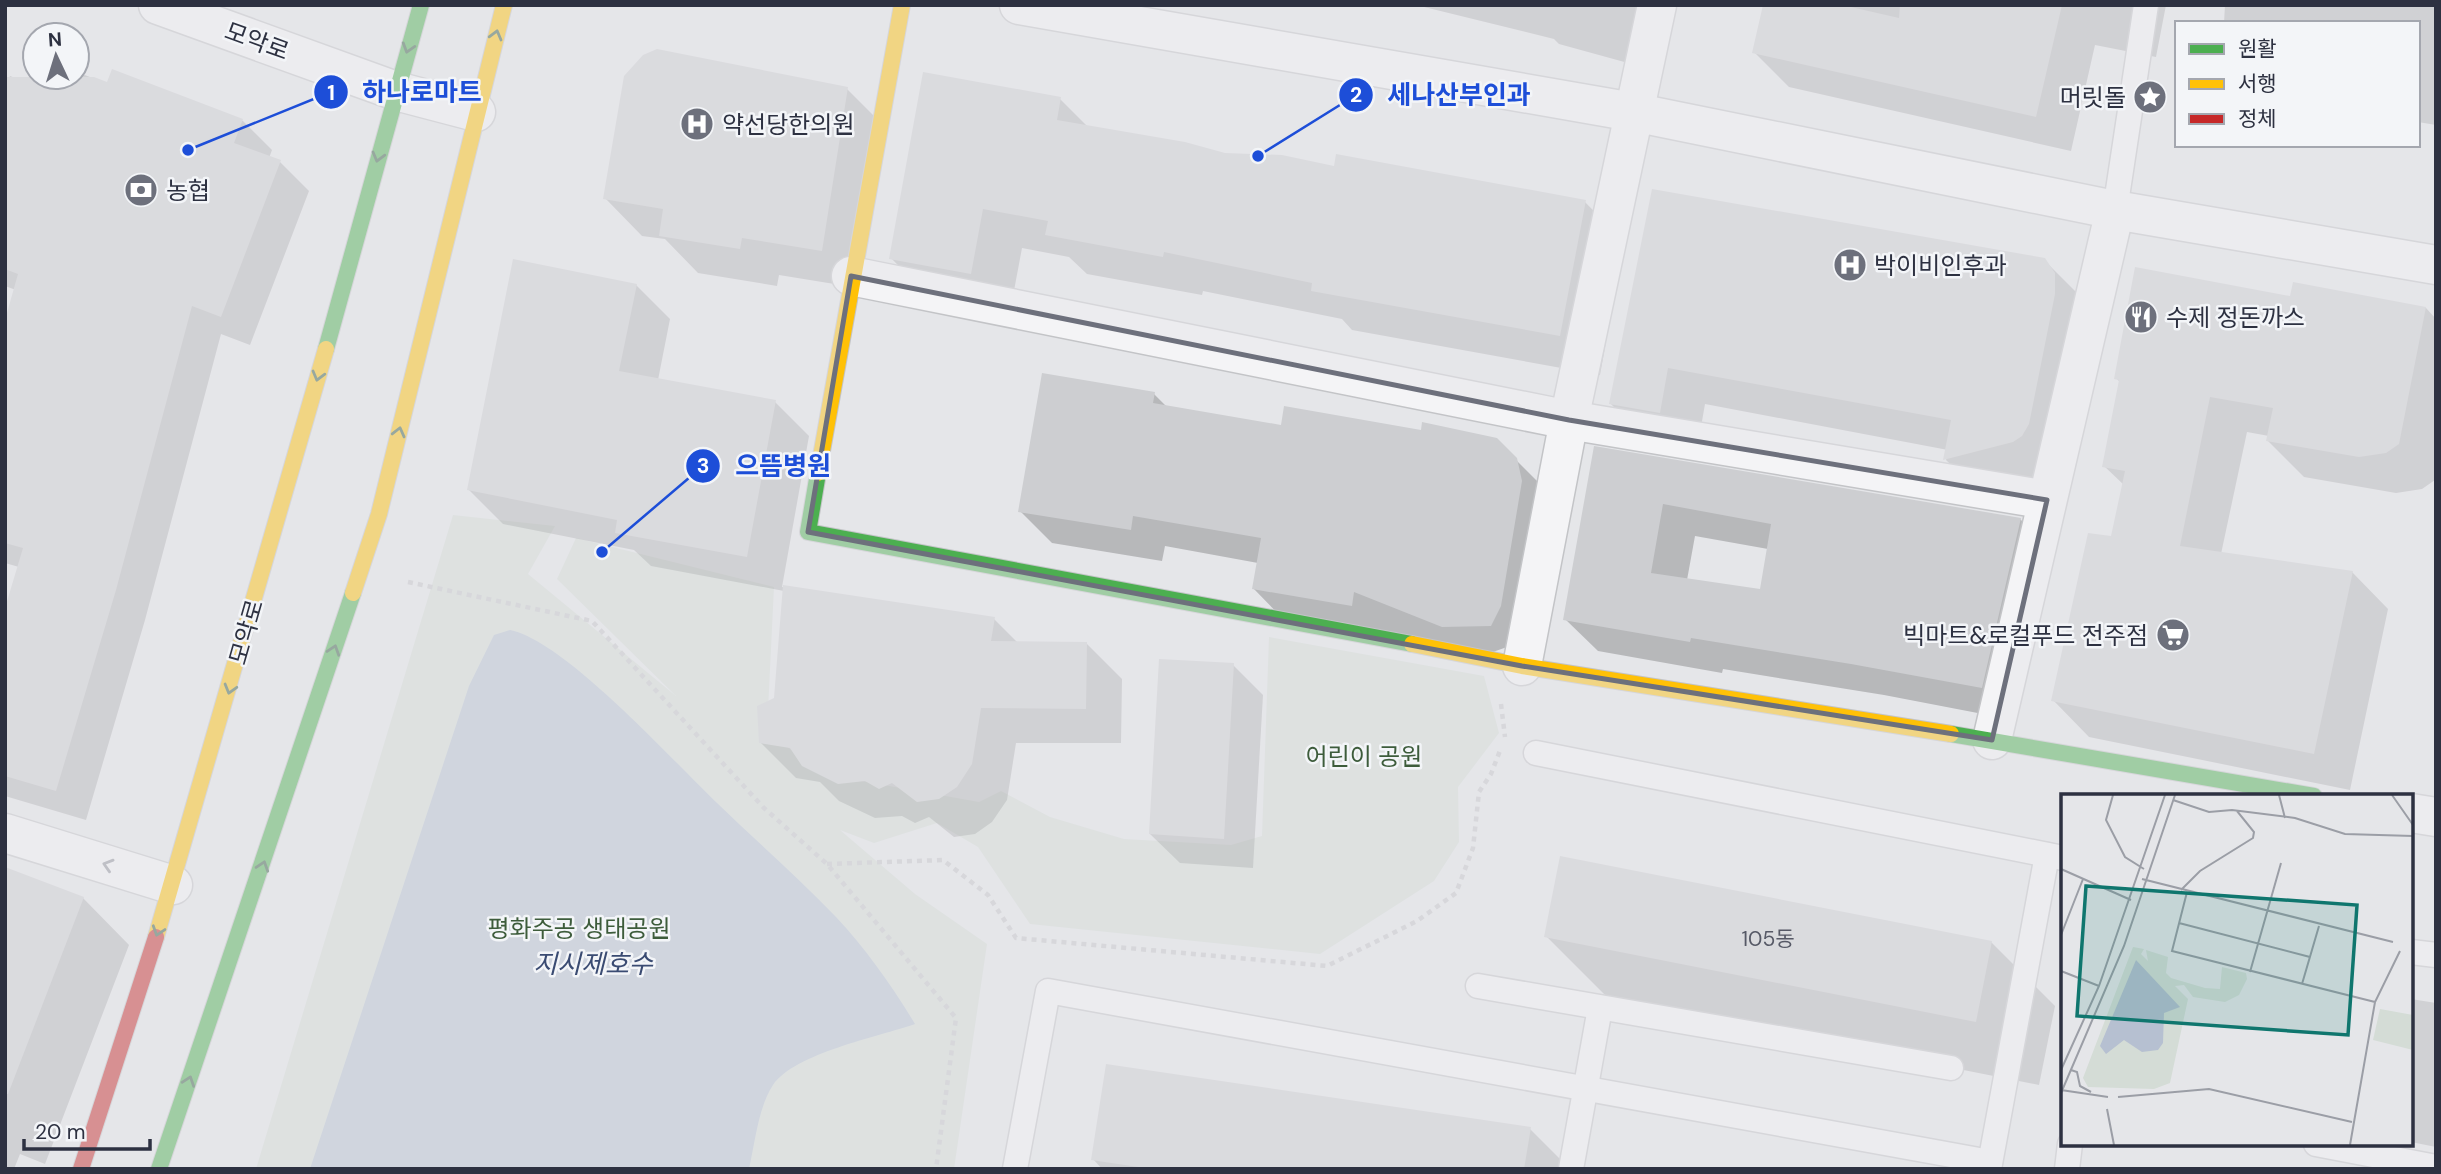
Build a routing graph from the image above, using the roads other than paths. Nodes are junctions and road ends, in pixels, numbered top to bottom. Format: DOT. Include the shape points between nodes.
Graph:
graph roads {
  1 [pos="158,5"];
  2 [pos="421,5"];
  3 [pos="504,5"];
  4 [pos="902,5"];
  5 [pos="1019,5"];
  6 [pos="1657,5"];
  7 [pos="2146,5"];
  8 [pos="396,91"];
  9 [pos="476,112"];
  10 [pos="1633,112"];
  11 [pos="2115,210"];
  12 [pos="2436,265"];
  13 [pos="851,276"];
  14 [pos="1569,419"];
  15 [pos="2047,500"];
  16 [pos="1522,666"];
  17 [pos="1992,740"];
  18 [pos="1535,753"];
  19 [pos="2302,794"];
  20 [pos="2413,813"];
  21 [pos="2436,817"];
  22 [pos="5,833"];
  23 [pos="2055,856"];
  24 [pos="173,885"];
  25 [pos="2413,952"];
  26 [pos="2436,956"];
  27 [pos="1478,986"];
  28 [pos="1600,1007"];
  29 [pos="1951,1068"];
  30 [pos="1585,1090"];
  31 [pos="2070,1146"];
  32 [pos="2326,1146"];
  33 [pos="1990,1165"];
  34 [pos="2436,1167"];
  35 [pos="81,1169"];
  36 [pos="159,1169"];
  37 [pos="1015,1169"];
  38 [pos="1571,1169"];
  39 [pos="2067,1169"];
  1 -- 8 [label="street, 모악로"];
  2 -- 8 [label="street, 모악로, one-way"];
  9 -- 3 [label="street, one-way"];
  4 -- 13 [label="street"];
  5 -- 10 [label="street"];
  6 -- 10 [label="street"];
  7 -- 11 [label="lane"];
  8 -- 9 [label="street, 모악로"];
  8 -- 24 [label="street, 모악로, one-way"];
  36 -- 9 [label="street, one-way" via="379,514"];
  10 -- 11 [label="street"];
  10 -- 14 [label="street"];
  11 -- 12 [label="street"];
  11 -- 15 [label="street"];
  13 -- 14 [label="street"];
  13 -- 16 [label="street" via="808,532"];
  14 -- 15 [label="street"];
  14 -- 16 [label="street"];
  15 -- 17 [label="street"];
  16 -- 17 [label="street"];
  17 -- 19 [label="street"];
  18 -- 23 [label="lane"];
  20 -- 21 [label="street"];
  24 -- 22 [label="street, one-way"];
  23 -- 33 [label="lane"];
  24 -- 35 [label="street, 모악로, one-way"];
  25 -- 26 [label="lane"];
  27 -- 28 [label="lane"];
  28 -- 29 [label="lane"];
  28 -- 30 [label="lane"];
  30 -- 33 [label="lane"];
  30 -- 37 [label="lane" via="1048,990"];
  30 -- 38 [label="lane"];
  31 -- 39 [label="lane"];
  32 -- 34 [label="lane"];
}
